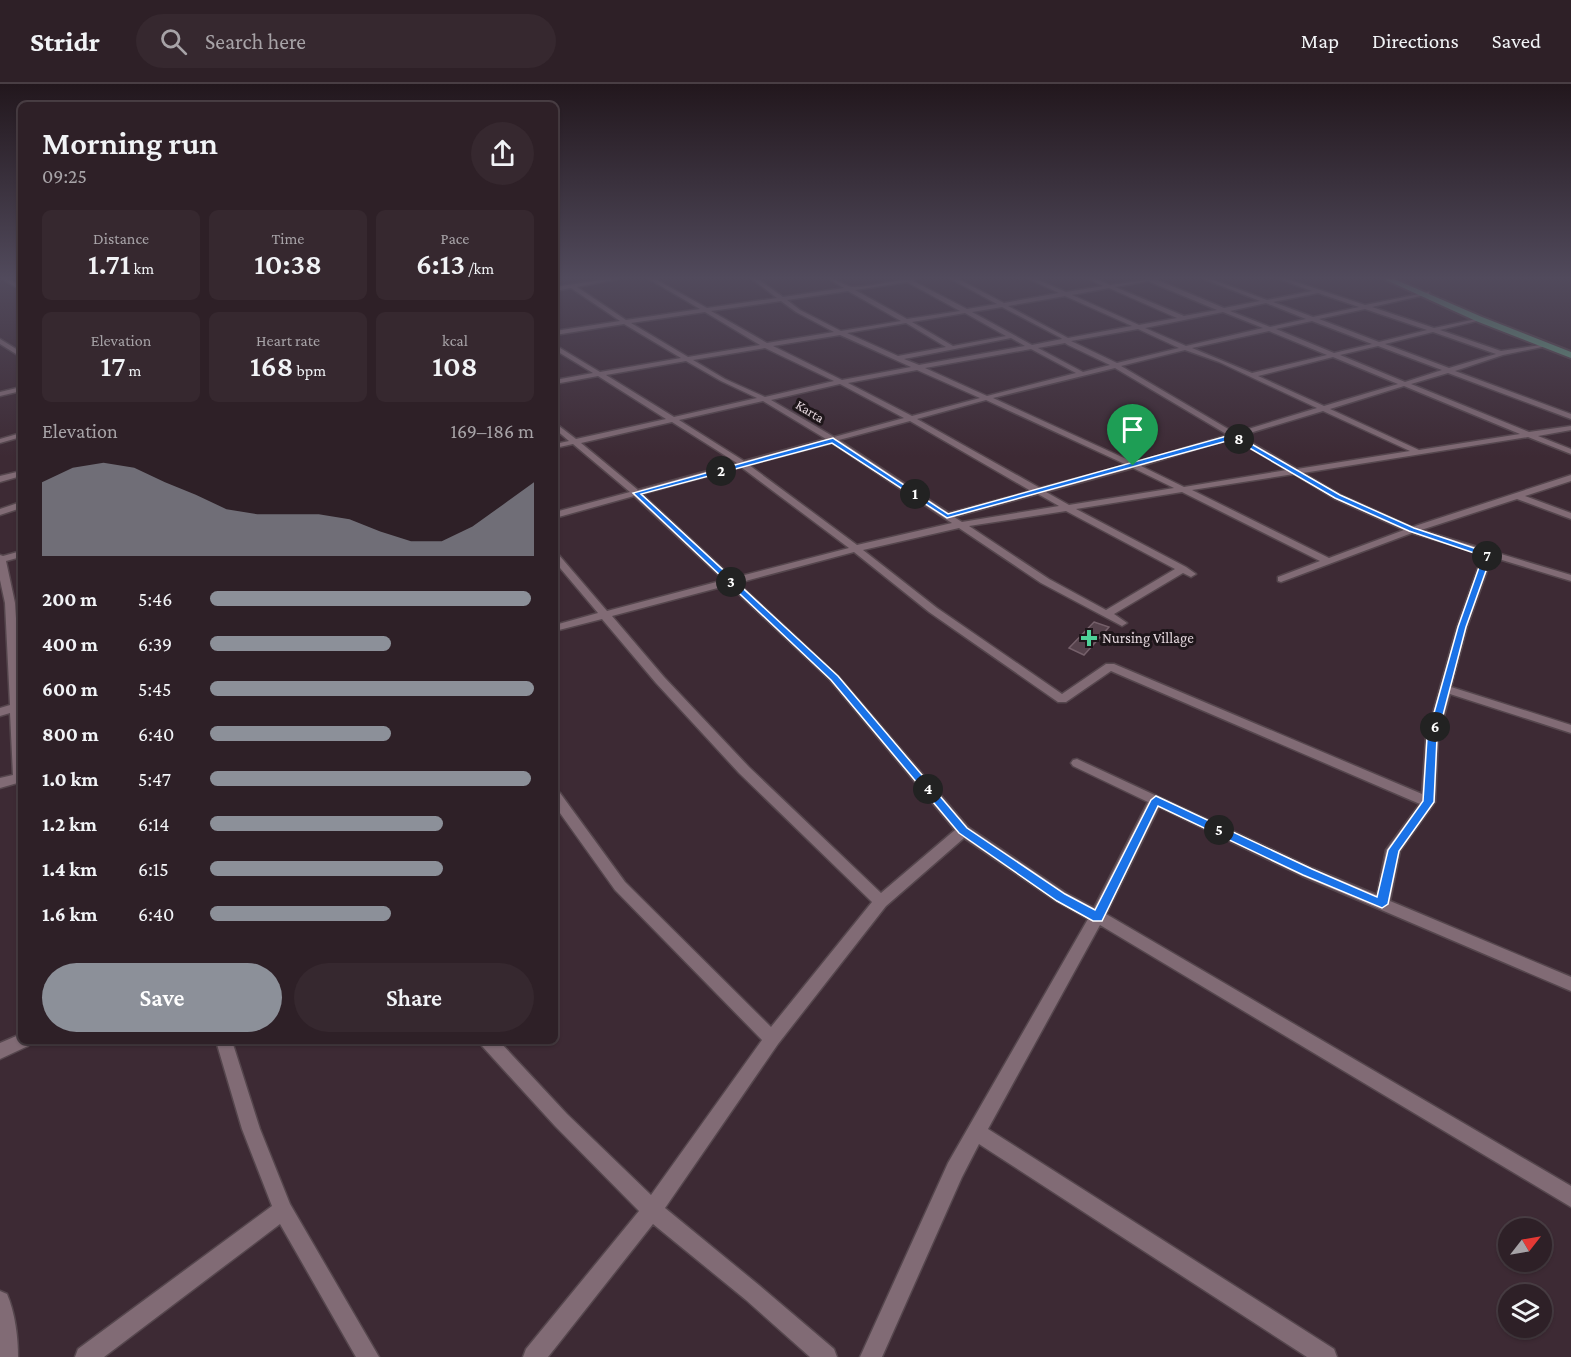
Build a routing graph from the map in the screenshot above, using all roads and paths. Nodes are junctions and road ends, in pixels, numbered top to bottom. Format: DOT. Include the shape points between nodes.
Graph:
graph roads {
  1 [pos="653,338"];
  2 [pos="754,338"];
  3 [pos="803,338"];
  4 [pos="854,338"];
  5 [pos="936,338"];
  6 [pos="1002,338"];
  7 [pos="1018,338"];
  8 [pos="1063,338"];
  9 [pos="1075,338"];
  10 [pos="1164,338"];
  11 [pos="1227,338"];
  12 [pos="1297,338"];
  13 [pos="1366,338"];
  14 [pos="1395,338"];
  15 [pos="1458,338"];
  16 [pos="1528,338"];
  17 [pos="1533,338"];
  18 [pos="1066,340"];
  19 [pos="0,341"];
  20 [pos="1378,343"];
  21 [pos="765,345"];
  22 [pos="1545,345"];
  23 [pos="12,347"];
  24 [pos="1031,347"];
  25 [pos="953,348"];
  26 [pos="1185,348"];
  27 [pos="558,349"];
  28 [pos="0,350"];
  29 [pos="18,352"];
  30 [pos="1501,353"];
  31 [pos="1335,354"];
  32 [pos="1571,354"];
  33 [pos="898,358"];
  34 [pos="688,359"];
  35 [pos="1116,366"];
  36 [pos="917,367"];
  37 [pos="1450,370"];
  38 [pos="600,374"];
  39 [pos="1082,374"];
  40 [pos="1252,375"];
  41 [pos="558,381"];
  42 [pos="840,382"];
  43 [pos="1404,383"];
  44 [pos="18,390"];
  45 [pos="0,394"];
  46 [pos="986,398"];
  47 [pos="766,400"];
  48 [pos="1323,408"];
  49 [pos="1571,417"];
  50 [pos="913,419"];
  51 [pos="674,420"];
  52 [pos="558,428"];
  53 [pos="1571,428"];
  54 [pos="1529,435"];
  55 [pos="18,436"];
  56 [pos="1234,436"];
  57 [pos="833,440"];
  58 [pos="0,441"];
  59 [pos="573,442"];
  60 [pos="558,445"];
  61 [pos="1571,452"];
  62 [pos="1420,453"];
  63 [pos="744,465"];
  64 [pos="1133,466"];
  65 [pos="1296,473"];
  66 [pos="18,474"];
  67 [pos="1571,478"];
  68 [pos="0,479"];
  69 [pos="1183,490"];
  70 [pos="1042,491"];
  71 [pos="636,493"];
  72 [pos="1515,495"];
  73 [pos="18,507"];
  74 [pos="1068,507"];
  75 [pos="0,512"];
  76 [pos="558,514"];
  77 [pos="947,516"];
  78 [pos="1571,516"];
  79 [pos="958,525"];
  80 [pos="1412,530"];
  81 [pos="856,549"];
  82 [pos="1488,554"];
  83 [pos="18,555"];
  84 [pos="0,559"];
  85 [pos="558,559"];
  86 [pos="1328,561"];
  87 [pos="1571,578"];
  88 [pos="1281,579"];
  89 [pos="732,584"];
  90 [pos="605,614"];
  91 [pos="1107,614"];
  92 [pos="1122,623"];
  93 [pos="558,627"];
  94 [pos="17,644"];
  95 [pos="0,649"];
  96 [pos="18,675"];
  97 [pos="1445,689"];
  98 [pos="18,706"];
  99 [pos="0,712"];
  100 [pos="1571,729"];
  101 [pos="1077,763"];
  102 [pos="18,778"];
  103 [pos="0,783"];
  104 [pos="558,800"];
  105 [pos="1156,800"];
  106 [pos="1428,802"];
  107 [pos="963,831"];
  108 [pos="880,902"];
  109 [pos="1382,904"];
  110 [pos="1097,917"];
  111 [pos="1571,984"];
  112 [pos="772,1039"];
  113 [pos="18,1043"];
  114 [pos="225,1044"];
  115 [pos="491,1044"];
  116 [pos="0,1051"];
  117 [pos="977,1132"];
  118 [pos="1571,1197"];
  119 [pos="283,1210"];
  120 [pos="652,1210"];
  121 [pos="0,1301"];
  122 [pos="7,1357"];
  123 [pos="86,1357"];
  124 [pos="368,1357"];
  125 [pos="534,1357"];
  126 [pos="826,1357"];
  127 [pos="871,1357"];
  128 [pos="1326,1357"];
  1 -- 34 [label="street, Karta"];
  2 -- 21 [label="street"];
  3 -- 21 [label="street"];
  4 -- 33 [label="street"];
  5 -- 25 [label="street"];
  6 -- 25 [label="street"];
  7 -- 24 [label="street"];
  8 -- 18 [label="street"];
  9 -- 18 [label="street"];
  10 -- 26 [label="street"];
  11 -- 26 [label="street"];
  12 -- 31 [label="street"];
  13 -- 20 [label="street"];
  14 -- 20 [label="street"];
  15 -- 30 [label="street"];
  16 -- 22 [label="highway"];
  17 -- 32 [label="highway"];
  18 -- 24 [label="street"];
  18 -- 35 [label="street"];
  19 -- 23 [label="street"];
  20 -- 31 [label="street"];
  20 -- 37 [label="street"];
  21 -- 34 [label="street"];
  21 -- 42 [label="street"];
  22 -- 30 [label="street"];
  22 -- 32 [label="highway"];
  23 -- 28 [label="street"];
  23 -- 29 [label="street"];
  24 -- 36 [label="street"];
  24 -- 39 [label="street"];
  25 -- 33 [label="street"];
  26 -- 35 [label="street"];
  26 -- 40 [label="street"];
  27 -- 38 [label="street"];
  30 -- 37 [label="street"];
  31 -- 40 [label="street"];
  31 -- 43 [label="street"];
  33 -- 36 [label="street"];
  34 -- 38 [label="street"];
  34 -- 47 [label="street, Karta"];
  35 -- 39 [label="street"];
  35 -- 56 [label="street"];
  36 -- 42 [label="street"];
  36 -- 46 [label="street"];
  37 -- 43 [label="street"];
  37 -- 49 [label="street"];
  38 -- 41 [label="street"];
  38 -- 51 [label="street"];
  39 -- 46 [label="street"];
  40 -- 48 [label="street"];
  42 -- 47 [label="street"];
  42 -- 50 [label="street"];
  43 -- 48 [label="street"];
  43 -- 54 [label="street"];
  44 -- 45 [label="street"];
  46 -- 50 [label="street"];
  46 -- 64 [label="street"];
  47 -- 51 [label="street"];
  47 -- 57 [label="street, Karta"];
  48 -- 56 [label="street"];
  48 -- 62 [label="street"];
  50 -- 57 [label="street"];
  50 -- 70 [label="street"];
  51 -- 59 [label="street"];
  51 -- 63 [label="street"];
  52 -- 59 [label="street"];
  53 -- 54 [label="street"];
  54 -- 61 [label="street"];
  54 -- 62 [label="street"];
  55 -- 58 [label="street"];
  56 -- 64 [label="street"];
  56 -- 65 [label="street"];
  57 -- 63 [label="street"];
  57 -- 77 [label="street, Karta"];
  59 -- 60 [label="street"];
  59 -- 71 [label="street"];
  62 -- 65 [label="street"];
  63 -- 71 [label="street"];
  63 -- 81 [label="street"];
  64 -- 69 [label="street"];
  64 -- 70 [label="street"];
  65 -- 69 [label="street"];
  65 -- 80 [label="street" via="1338,497"];
  66 -- 68 [label="street"];
  67 -- 72 [label="street"];
  69 -- 74 [label="street"];
  69 -- 86 [label="street"];
  70 -- 74 [label="street"];
  70 -- 77 [label="street"];
  71 -- 76 [label="street"];
  71 -- 89 [label="street"];
  72 -- 78 [label="street"];
  72 -- 80 [label="street"];
  73 -- 75 [label="street"];
  74 -- 79 [label="street"];
  74 -- 91 [label="street" via="1187,571"];
  77 -- 79 [label="street, Karta"];
  79 -- 81 [label="street"];
  79 -- 91 [label="street, Karta" via="1045,581"];
  80 -- 82 [label="street"];
  80 -- 86 [label="street"];
  81 -- 89 [label="street"];
  81 -- 106 [label="street" via="933,610 1062,699 1110,666"];
  82 -- 87 [label="street"];
  82 -- 97 [label="street"];
  83 -- 84 [label="street"];
  84 -- 94 [label="street"];
  85 -- 90 [label="street"];
  86 -- 88 [label="street"];
  89 -- 90 [label="street"];
  89 -- 107 [label="street" via="834,678"];
  90 -- 93 [label="street"];
  90 -- 108 [label="street" via="744,770"];
  91 -- 92 [label="street, Karta"];
  94 -- 95 [label="street"];
  94 -- 96 [label="street"];
  97 -- 100 [label="street"];
  97 -- 106 [label="street" via="1432,738"];
  98 -- 99 [label="street"];
  101 -- 105 [label="street"];
  102 -- 103 [label="street"];
  104 -- 112 [label="street" via="620,886"];
  105 -- 109 [label="street"];
  105 -- 110 [label="street"];
  106 -- 109 [label="street" via="1394,850"];
  107 -- 108 [label="street"];
  107 -- 110 [label="street"];
  108 -- 112 [label="street"];
  109 -- 111 [label="street"];
  110 -- 117 [label="street"];
  110 -- 118 [label="street"];
  112 -- 120 [label="street"];
  113 -- 116 [label="street"];
  114 -- 119 [label="street" via="251,1129"];
  115 -- 120 [label="street"];
  117 -- 127 [label="street" via="955,1170"];
  117 -- 128 [label="street"];
  119 -- 123 [label="street"];
  119 -- 124 [label="street"];
  120 -- 125 [label="street"];
  120 -- 126 [label="street"];
  121 -- 122 [label="street"];
}
